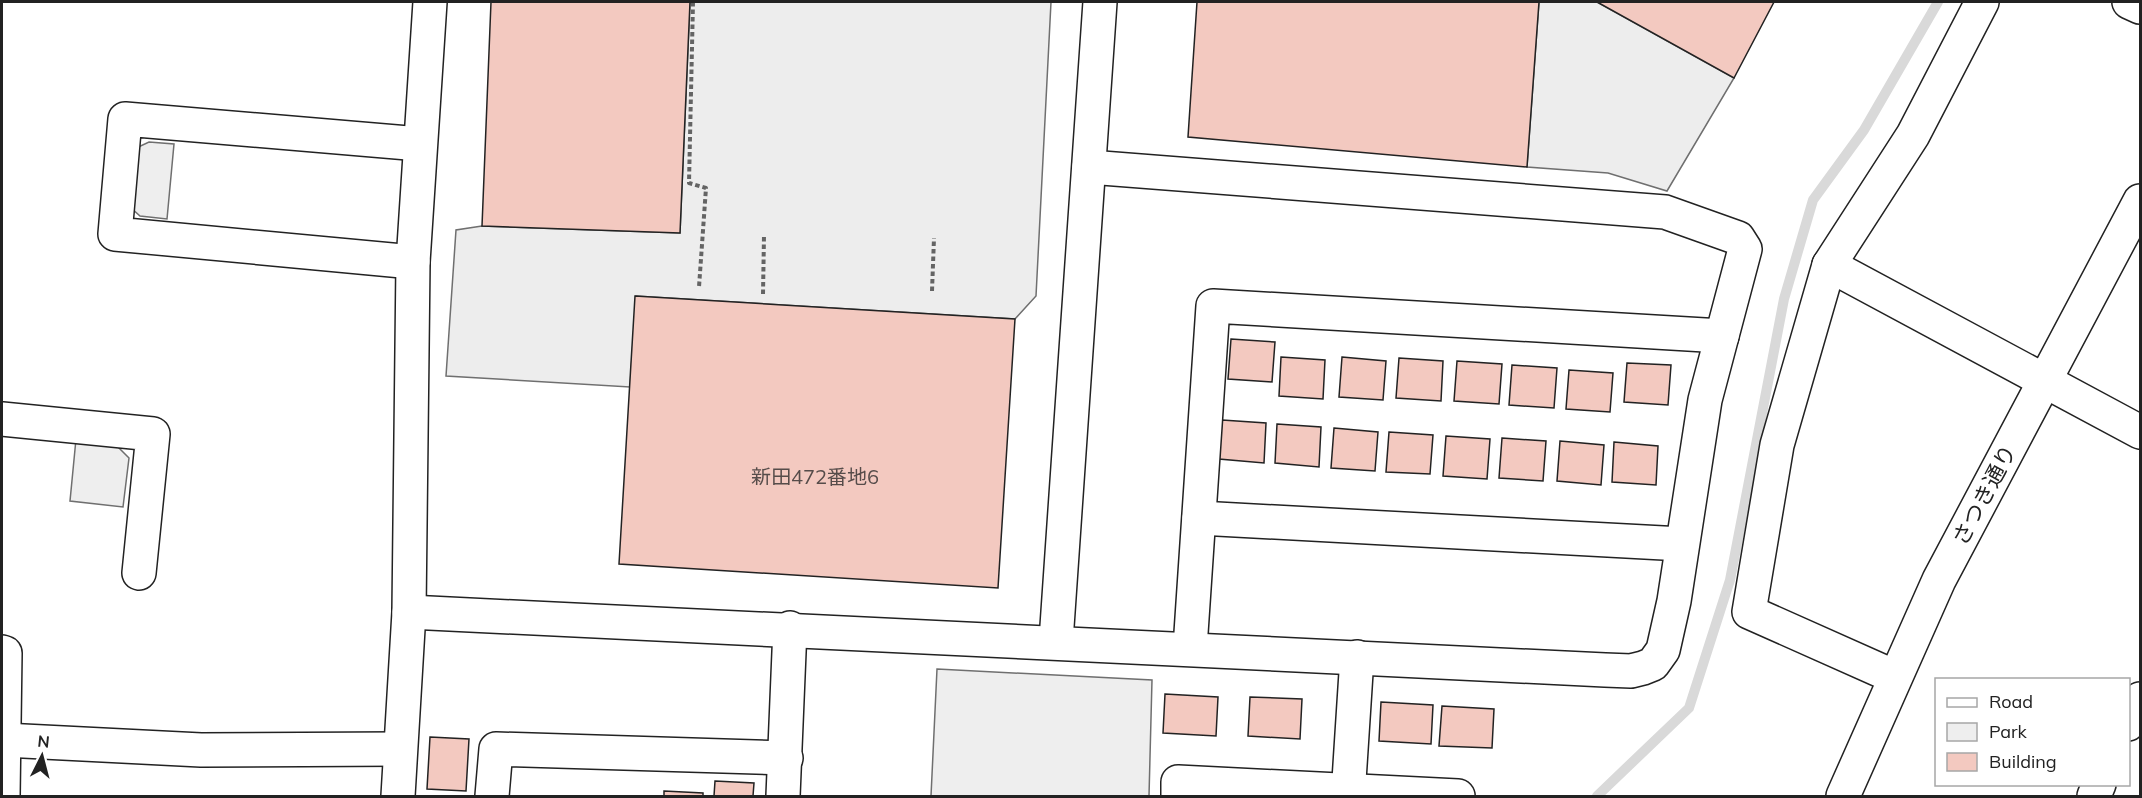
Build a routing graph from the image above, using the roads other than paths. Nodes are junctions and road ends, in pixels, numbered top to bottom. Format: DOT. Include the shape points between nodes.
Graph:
graph roads {
  1 [pos="430,2"];
  2 [pos="1100,2"];
  3 [pos="1982,2"];
  4 [pos="2129,2"];
  5 [pos="2140,7"];
  6 [pos="420,144"];
  7 [pos="1089,167"];
  8 [pos="2140,201"];
  9 [pos="413,262"];
  10 [pos="1829,264"];
  11 [pos="1722,336"];
  12 [pos="2046,379"];
  13 [pos="2,419"];
  14 [pos="2140,432"];
  15 [pos="1199,518"];
  16 [pos="1682,544"];
  17 [pos="139,573"];
  18 [pos="409,612"];
  19 [pos="790,628"];
  20 [pos="1056,641"];
  21 [pos="1190,648"];
  22 [pos="2,652"];
  23 [pos="1357,657"];
  24 [pos="1895,677"];
  25 [pos="2140,699"];
  26 [pos="2130,720"];
  27 [pos="4,740"];
  28 [pos="400,749"];
  29 [pos="786,759"];
  30 [pos="1348,793"];
  31 [pos="3,796"];
  32 [pos="398,796"];
  33 [pos="492,796"];
  34 [pos="783,796"];
  35 [pos="1178,796"];
  36 [pos="1458,796"];
  37 [pos="1843,796"];
  1 -- 6 [label="street"];
  2 -- 7 [label="street"];
  3 -- 10 [label="street" via="1912,135"];
  4 -- 5 [label="street"];
  6 -- 9 [label="street"];
  6 -- 9 [label="street" via="124,119 115,234"];
  7 -- 11 [label="street" via="1665,212 1738,238 1744,249"];
  7 -- 20 [label="street"];
  8 -- 12 [label="street, さつき通り"];
  9 -- 18 [label="street"];
  10 -- 12 [label="street"];
  10 -- 24 [label="street" via="1777,445 1749,612"];
  11 -- 15 [label="street" via="1213,306"];
  11 -- 16 [label="street" via="1705,400"];
  12 -- 14 [label="street"];
  12 -- 24 [label="street, さつき通り" via="1940,580"];
  13 -- 17 [label="street" via="153,434"];
  15 -- 16 [label="street"];
  15 -- 21 [label="street"];
  16 -- 23 [label="street" via="1663,650 1653,664 1643,668 1631,671"];
  18 -- 19 [label="street"];
  18 -- 28 [label="street"];
  19 -- 20 [label="street"];
  19 -- 29 [label="street"];
  20 -- 21 [label="street"];
  21 -- 23 [label="street"];
  22 -- 27 [label="street"];
  23 -- 30 [label="street"];
  24 -- 37 [label="street, さつき通り"];
  25 -- 26 [label="street"];
  27 -- 28 [label="street" via="201,750"];
  27 -- 31 [label="street"];
  28 -- 32 [label="street"];
  29 -- 33 [label="street" via="496,749"];
  29 -- 34 [label="street"];
  30 -- 35 [label="street" via="1179,782"];
  30 -- 36 [label="street"];
}
